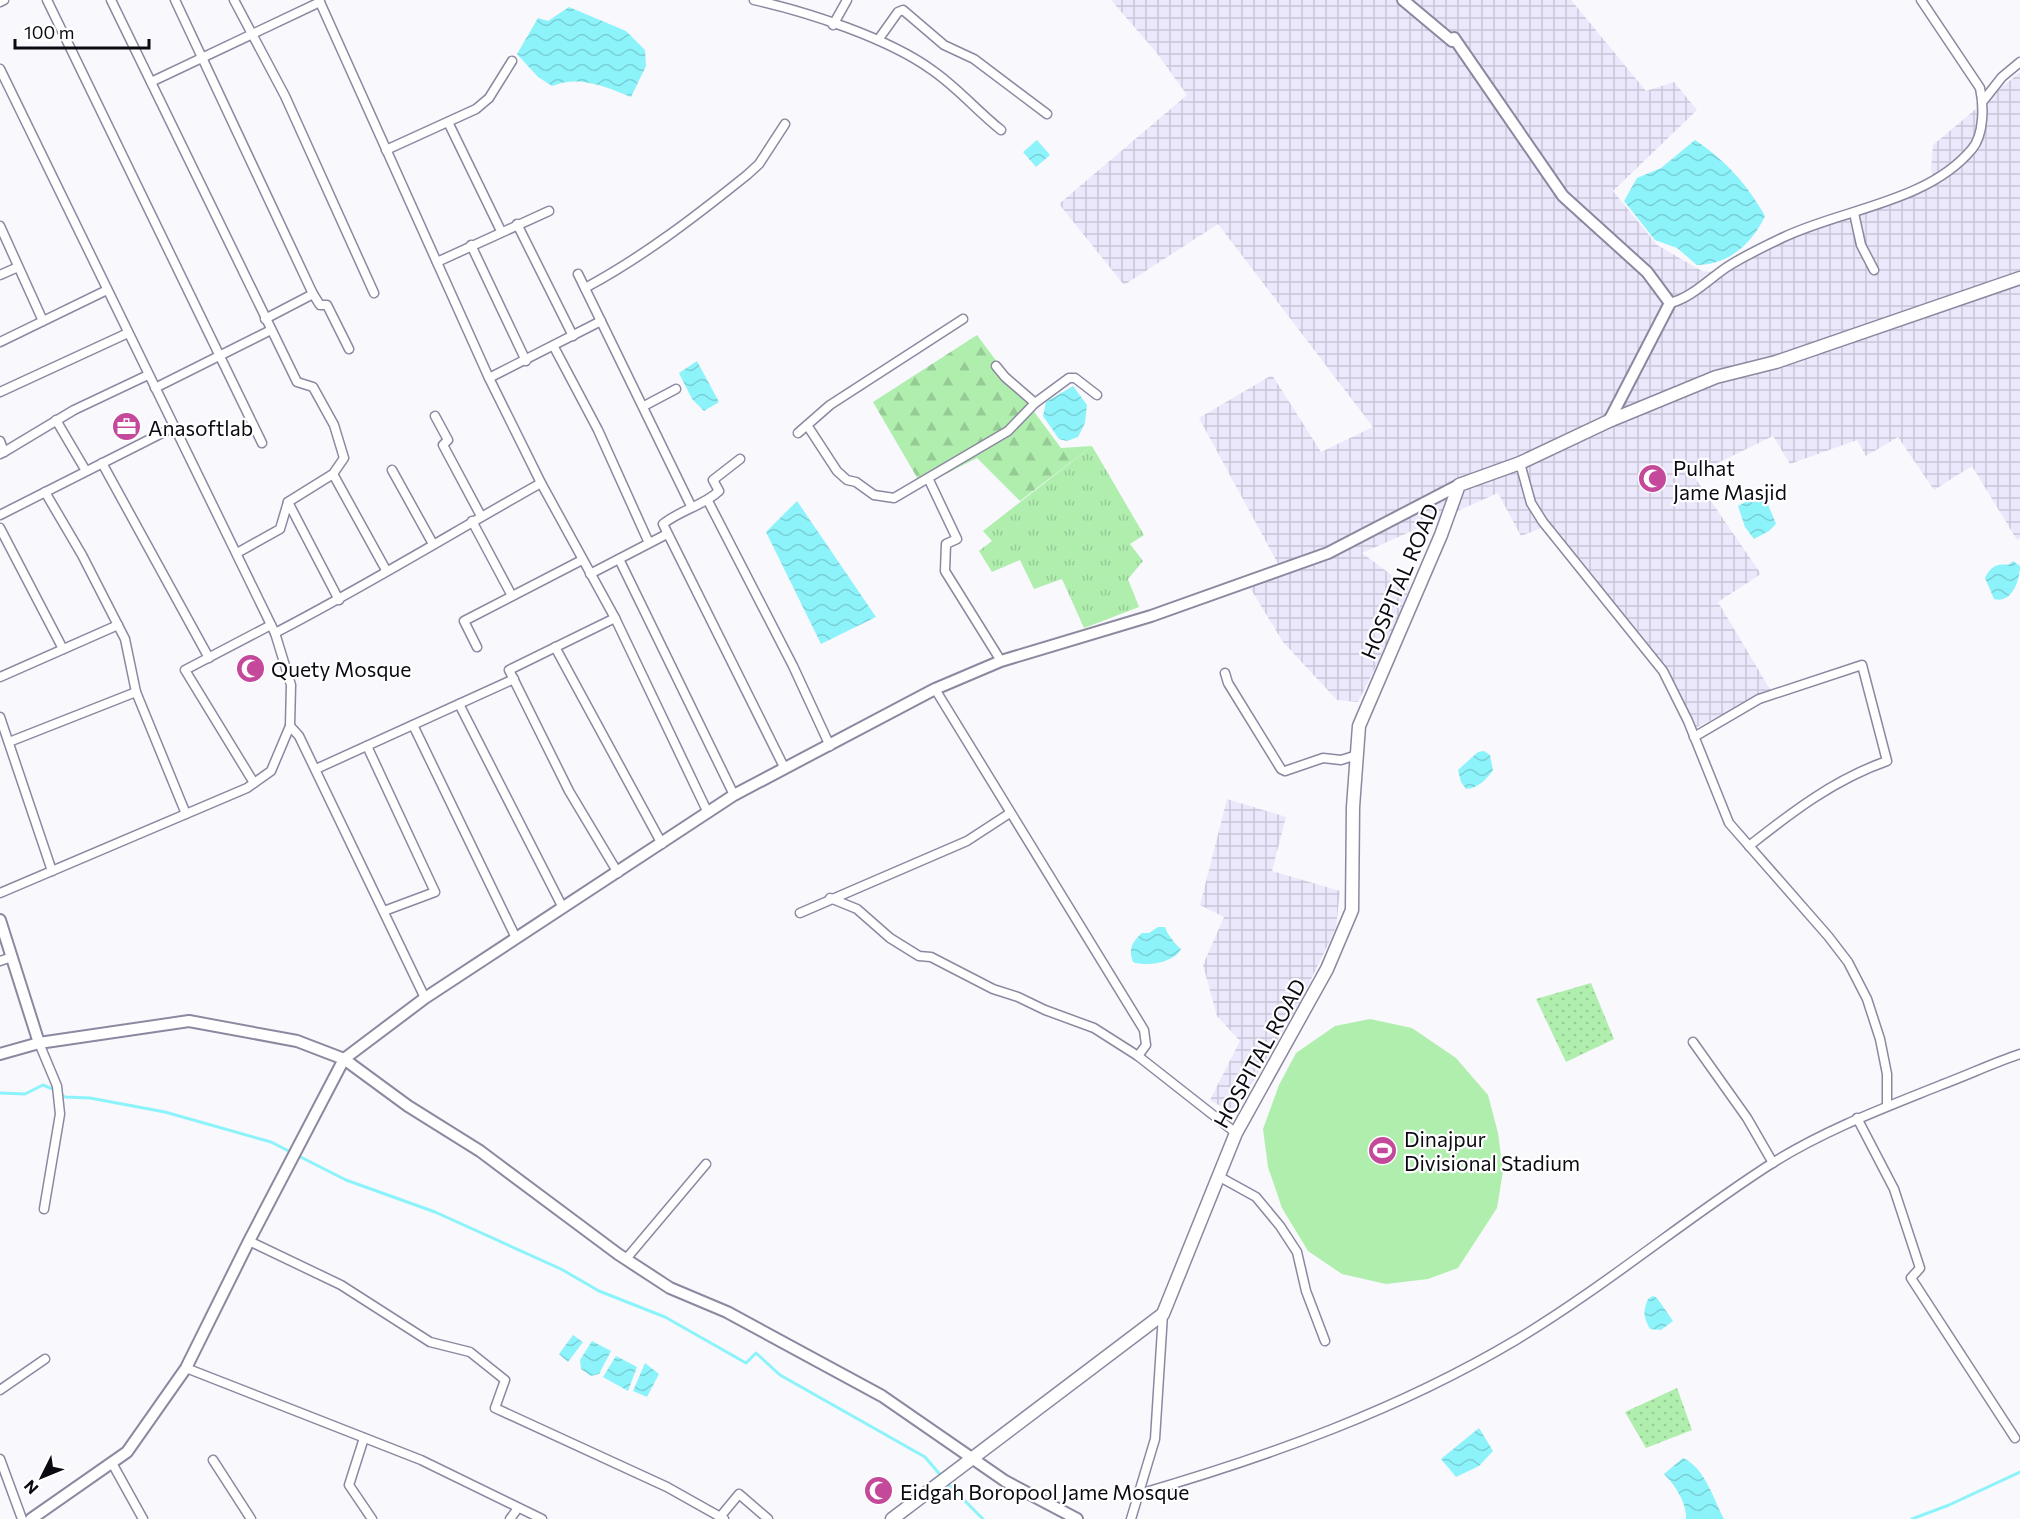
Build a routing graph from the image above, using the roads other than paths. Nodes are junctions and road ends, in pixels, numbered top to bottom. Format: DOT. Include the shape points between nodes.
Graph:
graph roads {
  1 [pos="4,0"];
  2 [pos="47,0"];
  3 [pos="111,0"];
  4 [pos="175,0"];
  5 [pos="234,0"];
  6 [pos="754,0"];
  7 [pos="847,0"];
  8 [pos="1403,0"];
  9 [pos="1921,0"];
  10 [pos="319,1"];
  11 [pos="0,2"];
  12 [pos="834,25"];
  13 [pos="252,34"];
  14 [pos="878,40"];
  15 [pos="203,58"];
  16 [pos="512,61"];
  17 [pos="2020,62"];
  18 [pos="0,69"];
  19 [pos="151,82"];
  20 [pos="1983,101"];
  21 [pos="1047,114"];
  22 [pos="448,122"];
  23 [pos="785,124"];
  24 [pos="1002,130"];
  25 [pos="386,150"];
  26 [pos="549,211"];
  27 [pos="1854,213"];
  28 [pos="517,224"];
  29 [pos="0,226"];
  30 [pos="501,231"];
  31 [pos="471,245"];
  32 [pos="437,262"];
  33 [pos="18,267"];
  34 [pos="1874,270"];
  35 [pos="578,274"];
  36 [pos="0,275"];
  37 [pos="2020,278"];
  38 [pos="585,288"];
  39 [pos="107,290"];
  40 [pos="374,293"];
  41 [pos="313,294"];
  42 [pos="1670,303"];
  43 [pos="265,319"];
  44 [pos="963,320"];
  45 [pos="43,321"];
  46 [pos="602,321"];
  47 [pos="271,330"];
  48 [pos="128,333"];
  49 [pos="573,336"];
  50 [pos="0,342"];
  51 [pos="554,347"];
  52 [pos="349,349"];
  53 [pos="219,356"];
  54 [pos="526,361"];
  55 [pos="996,366"];
  56 [pos="148,375"];
  57 [pos="489,378"];
  58 [pos="155,388"];
  59 [pos="676,389"];
  60 [pos="0,392"];
  61 [pos="1097,395"];
  62 [pos="1035,403"];
  63 [pos="644,406"];
  64 [pos="435,416"];
  65 [pos="56,420"];
  66 [pos="1610,421"];
  67 [pos="807,425"];
  68 [pos="174,427"];
  69 [pos="798,433"];
  70 [pos="0,441"];
  71 [pos="262,443"];
  72 [pos="2,453"];
  73 [pos="740,459"];
  74 [pos="102,463"];
  75 [pos="1520,463"];
  76 [pos="392,470"];
  77 [pos="86,471"];
  78 [pos="333,474"];
  79 [pos="929,480"];
  80 [pos="541,483"];
  81 [pos="1459,485"];
  82 [pos="45,492"];
  83 [pos="708,501"];
  84 [pos="288,502"];
  85 [pos="691,506"];
  86 [pos="0,515"];
  87 [pos="481,516"];
  88 [pos="472,521"];
  89 [pos="0,528"];
  90 [pos="667,534"];
  91 [pos="649,543"];
  92 [pos="433,544"];
  93 [pos="237,553"];
  94 [pos="619,559"];
  95 [pos="582,560"];
  96 [pos="386,570"];
  97 [pos="590,574"];
  98 [pos="512,596"];
  99 [pos="339,600"];
  100 [pos="615,618"];
  101 [pos="118,625"];
  102 [pos="273,629"];
  103 [pos="477,647"];
  104 [pos="555,647"];
  105 [pos="63,649"];
  106 [pos="209,658"];
  107 [pos="1001,661"];
  108 [pos="1225,673"];
  109 [pos="0,677"];
  110 [pos="514,680"];
  111 [pos="935,689"];
  112 [pos="136,692"];
  113 [pos="459,704"];
  114 [pos="0,717"];
  115 [pos="413,725"];
  116 [pos="290,726"];
  117 [pos="1694,737"];
  118 [pos="9,742"];
  119 [pos="367,746"];
  120 [pos="830,746"];
  121 [pos="1357,755"];
  122 [pos="784,767"];
  123 [pos="316,769"];
  124 [pos="254,783"];
  125 [pos="734,795"];
  126 [pos="708,813"];
  127 [pos="1010,813"];
  128 [pos="186,814"];
  129 [pos="662,844"];
  130 [pos="1749,846"];
  131 [pos="52,871"];
  132 [pos="618,873"];
  133 [pos="0,893"];
  134 [pos="830,898"];
  135 [pos="563,908"];
  136 [pos="384,911"];
  137 [pos="800,912"];
  138 [pos="0,920"];
  139 [pos="516,938"];
  140 [pos="12,957"];
  141 [pos="0,961"];
  142 [pos="425,998"];
  143 [pos="1693,1042"];
  144 [pos="39,1043"];
  145 [pos="0,1054"];
  146 [pos="2020,1054"];
  147 [pos="1138,1056"];
  148 [pos="344,1059"];
  149 [pos="1887,1105"];
  150 [pos="1857,1118"];
  151 [pos="1236,1132"];
  152 [pos="1773,1163"];
  153 [pos="706,1164"];
  154 [pos="1218,1176"];
  155 [pos="44,1209"];
  156 [pos="249,1241"];
  157 [pos="626,1259"];
  158 [pos="1163,1314"];
  159 [pos="1325,1341"];
  160 [pos="45,1359"];
  161 [pos="186,1368"];
  162 [pos="0,1390"];
  163 [pos="364,1438"];
  164 [pos="2015,1438"];
  165 [pos="0,1459"];
  166 [pos="973,1459"];
  167 [pos="213,1460"];
  168 [pos="111,1463"];
  169 [pos="1139,1494"];
  170 [pos="518,1508"];
  171 [pos="722,1518"];
  172 [pos="22,1519"];
  173 [pos="31,1519"];
  174 [pos="143,1519"];
  175 [pos="251,1519"];
  176 [pos="372,1519"];
  177 [pos="510,1519"];
  178 [pos="542,1519"];
  179 [pos="768,1519"];
  180 [pos="892,1519"];
  181 [pos="1077,1519"];
  182 [pos="1131,1519"];
  1 -- 11 [label="street"];
  2 -- 53 [label="street"];
  3 -- 19 [label="street"];
  4 -- 15 [label="street"];
  5 -- 13 [label="street"];
  6 -- 12 [label="street"];
  7 -- 12 [label="street"];
  8 -- 42 [label="street" via="1452,41 1454,38 1563,196 1647,272"];
  9 -- 20 [label="street" via="1980,88"];
  10 -- 13 [label="street"];
  10 -- 25 [label="street"];
  12 -- 14 [label="street"];
  13 -- 15 [label="street"];
  13 -- 40 [label="street" via="285,96"];
  14 -- 21 [label="street" via="903,10 944,45 974,59"];
  14 -- 24 [label="street" via="939,74"];
  15 -- 19 [label="street"];
  15 -- 41 [label="street"];
  16 -- 22 [label="street" via="489,98"];
  17 -- 20 [label="street"];
  18 -- 39 [label="street"];
  19 -- 43 [label="street"];
  20 -- 27 [label="street" via="1980,135 1972,149 1941,176"];
  22 -- 25 [label="street"];
  22 -- 30 [label="street"];
  23 -- 38 [label="street" via="747,176 670,234"];
  25 -- 32 [label="street"];
  26 -- 28 [label="street"];
  27 -- 34 [label="street" via="1861,245"];
  27 -- 42 [label="street" via="1785,236"];
  28 -- 30 [label="street"];
  28 -- 49 [label="street"];
  29 -- 33 [label="street"];
  30 -- 31 [label="street"];
  31 -- 32 [label="street"];
  31 -- 54 [label="street"];
  32 -- 57 [label="street"];
  33 -- 36 [label="street"];
  33 -- 45 [label="street"];
  35 -- 38 [label="street"];
  37 -- 66 [label="main road" via="1776,362 1716,377"];
  38 -- 46 [label="street"];
  39 -- 45 [label="street"];
  39 -- 48 [label="street"];
  41 -- 43 [label="street"];
  41 -- 52 [label="street" via="321,305 327,305"];
  42 -- 66 [label="street"];
  43 -- 47 [label="street"];
  44 -- 67 [label="street" via="830,405"];
  45 -- 50 [label="street"];
  46 -- 49 [label="street"];
  46 -- 63 [label="street"];
  47 -- 53 [label="street"];
  47 -- 78 [label="street" via="297,382 313,387 334,425 344,458"];
  48 -- 56 [label="street"];
  48 -- 60 [label="street"];
  49 -- 51 [label="street"];
  51 -- 54 [label="street"];
  51 -- 91 [label="street" via="598,430"];
  53 -- 58 [label="street"];
  53 -- 71 [label="street"];
  54 -- 57 [label="street"];
  55 -- 62 [label="street"];
  56 -- 58 [label="street"];
  56 -- 65 [label="street"];
  57 -- 80 [label="street"];
  58 -- 68 [label="street"];
  59 -- 63 [label="street"];
  61 -- 62 [label="street" via="1075,378 1069,378"];
  62 -- 79 [label="street" via="1008,431"];
  63 -- 85 [label="street"];
  64 -- 87 [label="street" via="448,440 443,446"];
  65 -- 72 [label="street"];
  65 -- 77 [label="street"];
  66 -- 75 [label="main road"];
  67 -- 69 [label="street"];
  67 -- 79 [label="street" via="837,471 874,495 894,498"];
  68 -- 74 [label="street"];
  68 -- 93 [label="street"];
  70 -- 72 [label="street"];
  73 -- 83 [label="street" via="713,480 719,491"];
  74 -- 77 [label="street"];
  74 -- 106 [label="street"];
  75 -- 81 [label="main road"];
  75 -- 117 [label="street" via="1531,503 1543,522 1663,671"];
  76 -- 92 [label="street"];
  77 -- 82 [label="street"];
  78 -- 84 [label="street"];
  78 -- 96 [label="street"];
  79 -- 107 [label="street" via="957,539 946,544 945,571"];
  80 -- 87 [label="street"];
  80 -- 95 [label="street"];
  81 -- 107 [label="street" via="1328,554 1150,616"];
  81 -- 121 [label="main road, HOSPITAL ROAD" via="1359,726"];
  82 -- 86 [label="street"];
  82 -- 101 [label="street"];
  83 -- 85 [label="street"];
  83 -- 120 [label="street"];
  84 -- 93 [label="street" via="280,529"];
  84 -- 99 [label="street"];
  85 -- 90 [label="street" via="663,524"];
  87 -- 88 [label="street"];
  88 -- 92 [label="street"];
  88 -- 98 [label="street"];
  89 -- 105 [label="street"];
  90 -- 91 [label="street"];
  90 -- 122 [label="street"];
  91 -- 94 [label="street"];
  92 -- 96 [label="street"];
  93 -- 102 [label="street"];
  94 -- 97 [label="street"];
  94 -- 125 [label="street"];
  95 -- 97 [label="street"];
  95 -- 98 [label="street"];
  96 -- 99 [label="street"];
  97 -- 100 [label="street"];
  98 -- 103 [label="street" via="464,621"];
  99 -- 102 [label="street"];
  100 -- 104 [label="street"];
  100 -- 126 [label="street"];
  101 -- 105 [label="street"];
  101 -- 112 [label="street" via="125,639"];
  102 -- 106 [label="street"];
  102 -- 116 [label="street" via="291,686"];
  104 -- 110 [label="street" via="509,670"];
  104 -- 129 [label="street"];
  105 -- 109 [label="street"];
  106 -- 124 [label="street" via="185,670"];
  107 -- 111 [label="street"];
  108 -- 121 [label="street" via="1281,769 1323,758 1341,760"];
  110 -- 113 [label="street"];
  110 -- 132 [label="street" via="569,791"];
  111 -- 120 [label="street"];
  111 -- 127 [label="street"];
  112 -- 118 [label="street"];
  112 -- 128 [label="street"];
  113 -- 115 [label="street"];
  113 -- 135 [label="street"];
  114 -- 118 [label="street"];
  115 -- 119 [label="street"];
  115 -- 139 [label="street"];
  116 -- 123 [label="street"];
  116 -- 124 [label="street" via="271,771"];
  117 -- 130 [label="street" via="1729,823"];
  117 -- 130 [label="street" via="1760,699 1862,665 1887,761 1856,771 1828,788"];
  118 -- 131 [label="street"];
  119 -- 123 [label="street"];
  119 -- 136 [label="street" via="435,892"];
  120 -- 122 [label="street"];
  121 -- 151 [label="main road, HOSPITAL ROAD" via="1352,910 1327,969"];
  122 -- 125 [label="street"];
  123 -- 136 [label="street"];
  124 -- 128 [label="street"];
  125 -- 126 [label="street"];
  126 -- 129 [label="street"];
  127 -- 134 [label="street" via="968,841"];
  127 -- 147 [label="street" via="1144,1030 1146,1045"];
  128 -- 131 [label="street"];
  129 -- 132 [label="street"];
  130 -- 149 [label="street" via="1828,936 1862,990 1880,1039 1887,1074"];
  131 -- 133 [label="street"];
  132 -- 135 [label="street"];
  134 -- 137 [label="street"];
  134 -- 147 [label="street" via="857,909 890,938 919,956 931,957 993,989 1094,1028"];
  135 -- 139 [label="street"];
  136 -- 142 [label="street"];
  138 -- 140 [label="street"];
  139 -- 142 [label="street"];
  140 -- 141 [label="street"];
  140 -- 144 [label="street"];
  142 -- 148 [label="street"];
  143 -- 152 [label="street" via="1747,1118"];
  144 -- 145 [label="street"];
  144 -- 148 [label="street" via="189,1021 297,1041"];
  144 -- 155 [label="street" via="57,1086 60,1114"];
  146 -- 149 [label="street"];
  147 -- 151 [label="street"];
  148 -- 156 [label="street"];
  148 -- 157 [label="street" via="408,1106 480,1151"];
  149 -- 150 [label="street"];
  150 -- 152 [label="street"];
  150 -- 164 [label="street" via="1894,1189 1920,1268 1911,1278"];
  151 -- 154 [label="main road, HOSPITAL ROAD"];
  152 -- 169 [label="street" via="1577,1302 1444,1379 1306,1441"];
  153 -- 157 [label="street"];
  154 -- 158 [label="main road, HOSPITAL ROAD"];
  154 -- 159 [label="street" via="1256,1197 1297,1252 1306,1291"];
  156 -- 161 [label="street"];
  156 -- 171 [label="street" via="341,1285 430,1342 470,1352 505,1380 495,1408 667,1487"];
  157 -- 166 [label="street" via="670,1288 727,1312 882,1396"];
  158 -- 166 [label="main road"];
  158 -- 169 [label="street" via="1155,1439"];
  160 -- 162 [label="street"];
  161 -- 163 [label="street"];
  161 -- 168 [label="street" via="127,1452"];
  163 -- 170 [label="street" via="421,1460"];
  163 -- 176 [label="street" via="349,1485"];
  165 -- 172 [label="street"];
  166 -- 180 [label="main road"];
  166 -- 181 [label="street" via="1005,1481"];
  167 -- 175 [label="street"];
  168 -- 173 [label="street"];
  168 -- 174 [label="street"];
  169 -- 182 [label="street"];
  170 -- 177 [label="street"];
  170 -- 178 [label="street"];
  171 -- 179 [label="street" via="739,1494"];
}
